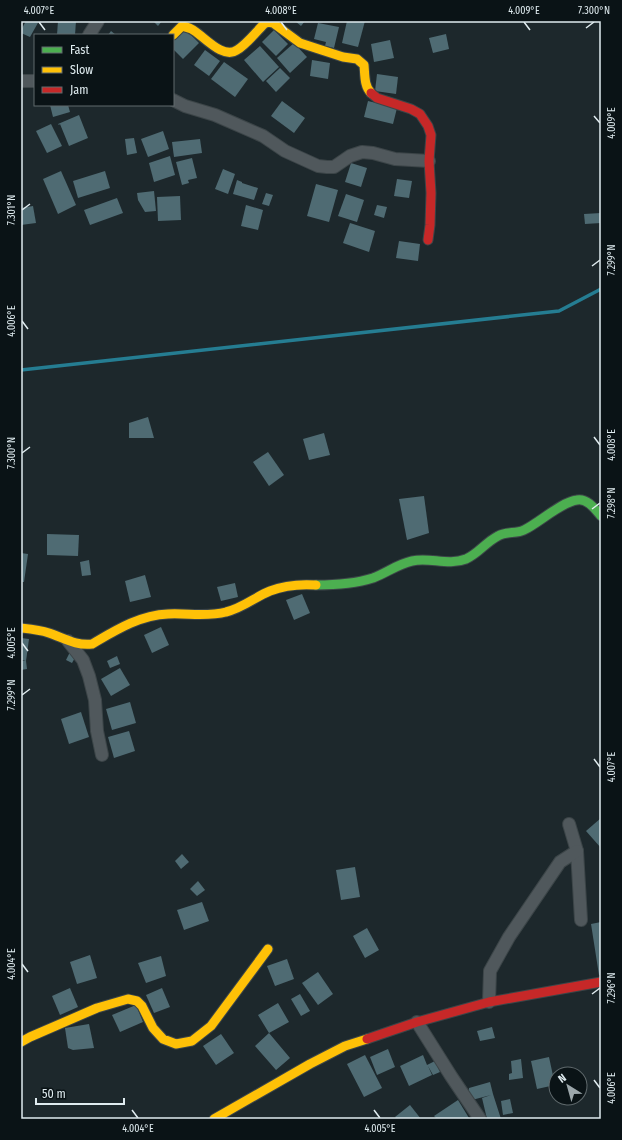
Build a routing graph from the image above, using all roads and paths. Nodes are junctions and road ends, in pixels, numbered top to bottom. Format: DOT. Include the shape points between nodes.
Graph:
graph roads {
  1 [pos="98,21"];
  2 [pos="90,34"];
  3 [pos="174,34"];
  4 [pos="21,80"];
  5 [pos="34,81"];
  6 [pos="174,100"];
  7 [pos="429,161"];
  8 [pos="428,240"];
  9 [pos="601,516"];
  10 [pos="21,628"];
  11 [pos="68,641"];
  12 [pos="102,755"];
  13 [pos="569,824"];
  14 [pos="578,851"];
  15 [pos="582,920"];
  16 [pos="268,948"];
  17 [pos="601,982"];
  18 [pos="489,1002"];
  19 [pos="417,1022"];
  20 [pos="21,1042"];
  21 [pos="214,1119"];
  22 [pos="480,1119"];
  1 -- 2 [label="street"];
  3 -- 7 [label="street" via="182,26 191,28 208,42 232,53 239,50 268,22 300,43 357,59 364,66 369,91 377,98 420,114 431,135"];
  4 -- 5 [label="street"];
  6 -- 7 [label="street" via="263,136 285,151 318,166 334,167 350,156 362,152"];
  7 -- 8 [label="street" via="431,193"];
  9 -- 11 [label="street" via="589,503 576,500 522,531 497,536 462,561 446,563 418,560 400,564 366,580 336,585 294,585 277,588 229,612 210,615 154,615 142,618 92,644"];
  10 -- 11 [label="street" via="50,633"];
  11 -- 12 [label="street" via="83,660 89,676"];
  13 -- 14 [label="street"];
  14 -- 15 [label="street"];
  14 -- 18 [label="street" via="560,862 509,937 490,971"];
  16 -- 20 [label="street" via="211,1026 192,1041 176,1044 163,1039 153,1028 142,1006 137,1001 128,999 97,1008"];
  17 -- 18 [label="street"];
  18 -- 19 [label="street"];
  19 -- 21 [label="street" via="345,1046"];
  19 -- 22 [label="street"];
}
